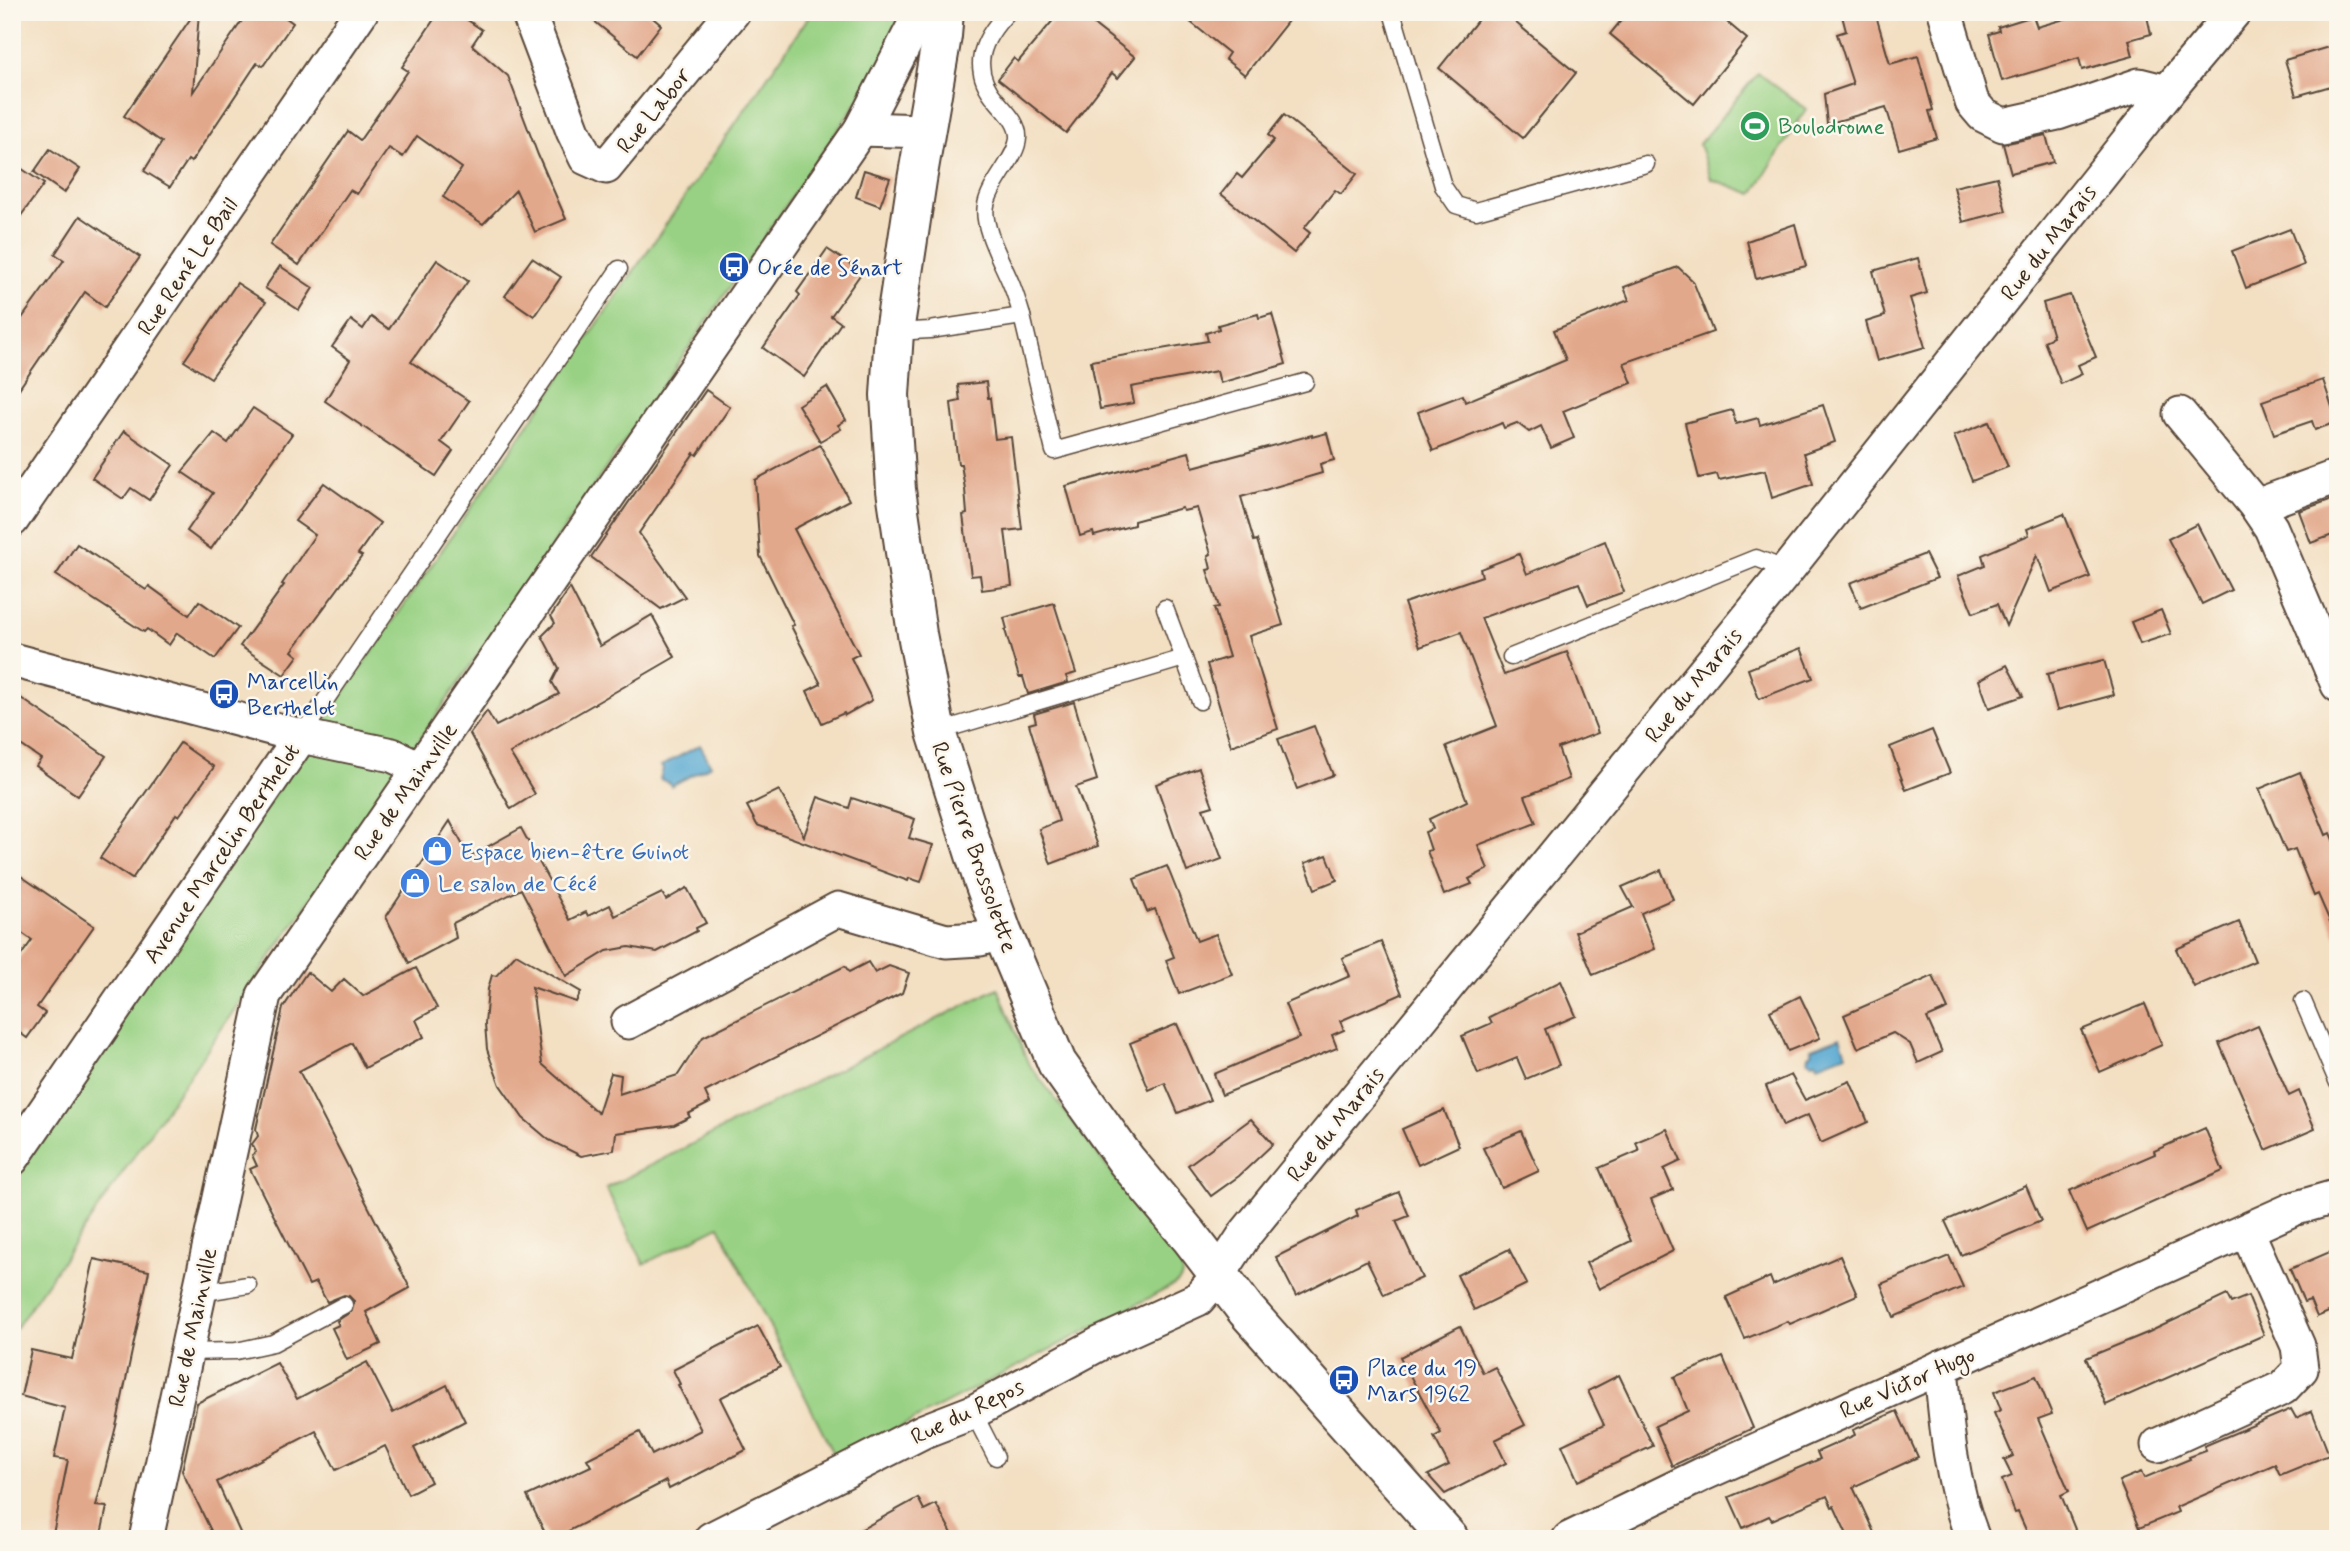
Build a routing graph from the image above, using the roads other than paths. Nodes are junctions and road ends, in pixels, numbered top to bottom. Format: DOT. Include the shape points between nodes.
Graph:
graph roads {
  1 [pos="361,12"];
  2 [pos="528,12"];
  3 [pos="733,12"];
  4 [pos="922,12"];
  5 [pos="944,12"];
  6 [pos="1007,12"];
  7 [pos="1392,12"];
  8 [pos="1945,12"];
  9 [pos="2234,12"];
  10 [pos="2167,92"];
  11 [pos="861,129"];
  12 [pos="925,131"];
  13 [pos="1646,164"];
  14 [pos="619,269"];
  15 [pos="1022,316"];
  16 [pos="894,332"];
  17 [pos="1306,382"];
  18 [pos="2180,414"];
  19 [pos="2338,475"];
  20 [pos="2256,506"];
  21 [pos="12,520"];
  22 [pos="1787,570"];
  23 [pos="1166,608"];
  24 [pos="1511,657"];
  25 [pos="1184,658"];
  26 [pos="12,660"];
  27 [pos="2338,685"];
  28 [pos="1200,701"];
  29 [pos="936,732"];
  30 [pos="301,736"];
  31 [pos="420,768"];
  32 [pos="1002,932"];
  33 [pos="2303,1001"];
  34 [pos="628,1022"];
  35 [pos="2338,1083"];
  36 [pos="12,1159"];
  37 [pos="2338,1196"];
  38 [pos="2247,1231"];
  39 [pos="1217,1276"];
  40 [pos="248,1285"];
  41 [pos="199,1293"];
  42 [pos="344,1305"];
  43 [pos="186,1352"];
  44 [pos="1941,1367"];
  45 [pos="973,1412"];
  46 [pos="2158,1445"];
  47 [pos="996,1457"];
  48 [pos="146,1539"];
  49 [pos="711,1539"];
  50 [pos="1449,1539"];
  51 [pos="1570,1539"];
  52 [pos="1973,1539"];
  1 -- 21 [label="street, Rue René Le Bail"];
  2 -- 3 [label="street, Rue Labor" via="586,158 607,167"];
  4 -- 11 [label="street, Rue de Mainville"];
  5 -- 12 [label="street, Rue Pierre Brossolette"];
  6 -- 15 [label="lane" via="984,45 979,62 984,83 1012,118 1018,137 985,207 988,228"];
  7 -- 13 [label="lane" via="1443,186 1455,205 1476,211"];
  8 -- 10 [label="street" via="1972,102 1983,116 2003,125 2057,113 2139,85"];
  9 -- 10 [label="street, Rue du Marais"];
  10 -- 22 [label="street, Rue du Marais"];
  11 -- 12 [label="street"];
  11 -- 31 [label="street, Rue de Mainville"];
  12 -- 16 [label="street, Rue Pierre Brossolette"];
  14 -- 30 [label="lane, Avenue Marcelin Berthelot"];
  15 -- 16 [label="lane"];
  15 -- 17 [label="lane" via="1054,451"];
  16 -- 29 [label="street, Rue Pierre Brossolette" via="890,395 896,490"];
  18 -- 20 [label="street"];
  19 -- 20 [label="street"];
  20 -- 27 [label="street" via="2272,528"];
  22 -- 24 [label="lane" via="1756,558"];
  22 -- 39 [label="street, Rue du Marais" via="1246,1233"];
  23 -- 25 [label="lane"];
  25 -- 28 [label="lane"];
  25 -- 29 [label="lane"];
  26 -- 30 [label="street"];
  29 -- 32 [label="street, Rue Pierre Brossolette"];
  30 -- 31 [label="street" via="392,755"];
  30 -- 36 [label="street, Avenue Marcelin Berthelot"];
  31 -- 41 [label="street, Rue de Mainville" via="264,995"];
  32 -- 34 [label="street" via="981,939 946,941 838,909"];
  32 -- 39 [label="street, Rue Pierre Brossolette" via="1057,1063"];
  33 -- 35 [label="lane"];
  37 -- 38 [label="street, Rue Victor Hugo" via="2293,1209"];
  38 -- 44 [label="street, Rue Victor Hugo"];
  38 -- 46 [label="street" via="2298,1346 2301,1369 2283,1388"];
  39 -- 45 [label="street, Rue du Repos" via="1198,1299 1099,1344"];
  39 -- 50 [label="street, Rue Pierre Brossolette"];
  40 -- 41 [label="lane"];
  41 -- 43 [label="street, Rue de Mainville"];
  42 -- 43 [label="lane" via="273,1343 236,1351"];
  43 -- 48 [label="street, Rue de Mainville"];
  44 -- 51 [label="street, Rue Victor Hugo"];
  44 -- 52 [label="street" via="1948,1445 1961,1509"];
  45 -- 47 [label="lane"];
  45 -- 49 [label="street, Rue du Repos" via="924,1431"];
}
